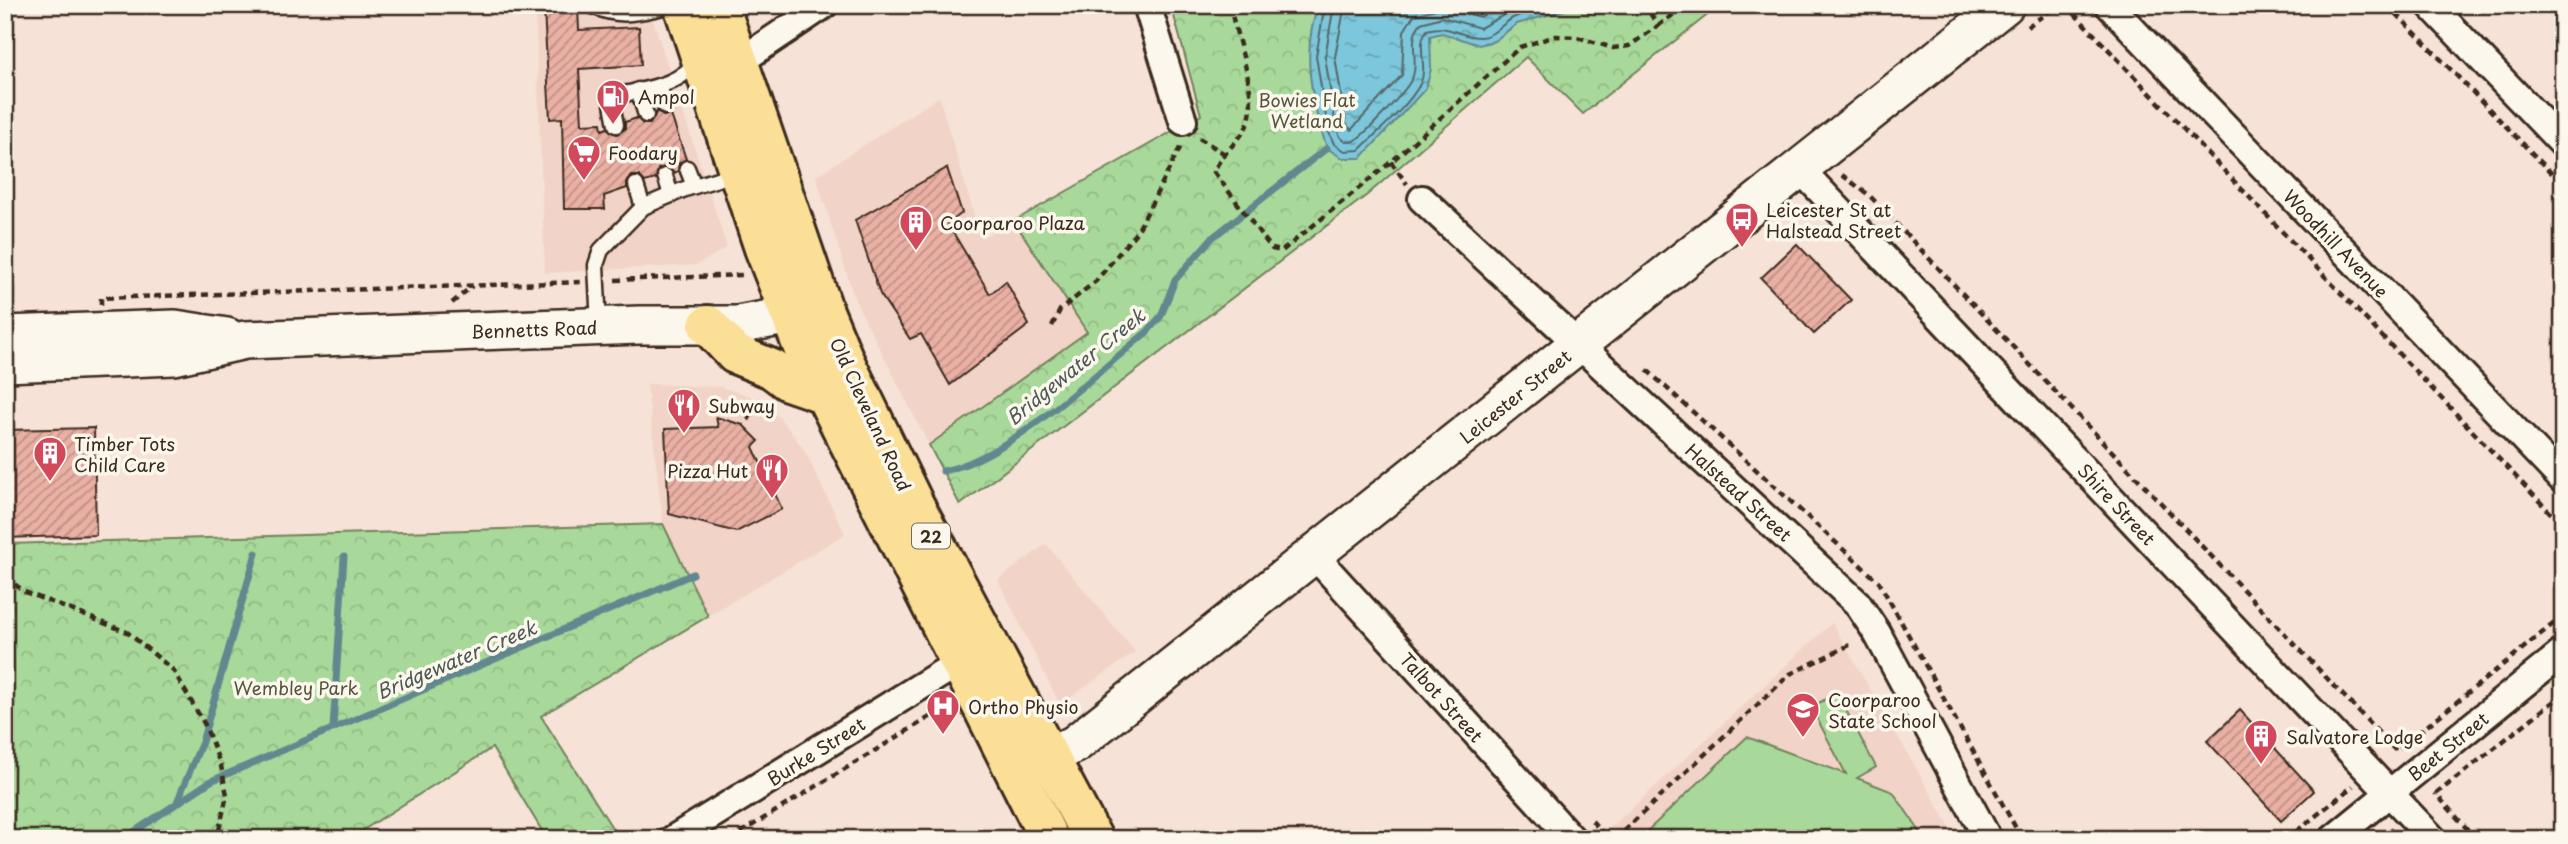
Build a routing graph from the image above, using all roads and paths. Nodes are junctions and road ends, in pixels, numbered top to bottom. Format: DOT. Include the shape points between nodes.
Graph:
graph roads {
  1 [pos="590,5"];
  2 [pos="673,5"];
  3 [pos="683,5"];
  4 [pos="719,5"];
  5 [pos="824,5"];
  6 [pos="1147,5"];
  7 [pos="1230,5"];
  8 [pos="1686,5"];
  9 [pos="2058,5"];
  10 [pos="2066,5"];
  11 [pos="2109,5"];
  12 [pos="2388,5"];
  13 [pos="2430,5"];
  14 [pos="1646,7"];
  15 [pos="2013,19"];
  16 [pos="1658,26"];
  17 [pos="699,55"];
  18 [pos="739,62"];
  19 [pos="659,86"];
  20 [pos="638,90"];
  21 [pos="666,107"];
  22 [pos="646,115"];
  23 [pos="616,125"];
  24 [pos="1184,130"];
  25 [pos="2563,144"];
  26 [pos="1851,165"];
  27 [pos="687,168"];
  28 [pos="1801,170"];
  29 [pos="739,173"];
  30 [pos="665,176"];
  31 [pos="636,185"];
  32 [pos="2563,185"];
  33 [pos="694,186"];
  34 [pos="671,195"];
  35 [pos="1422,199"];
  36 [pos="643,207"];
  37 [pos="472,286"];
  38 [pos="102,311"];
  39 [pos="807,313"];
  40 [pos="708,325"];
  41 [pos="599,326"];
  42 [pos="1052,326"];
  43 [pos="5,335"];
  44 [pos="245,340"];
  45 [pos="1578,345"];
  46 [pos="5,363"];
  47 [pos="1643,367"];
  48 [pos="823,393"];
  49 [pos="761,398"];
  50 [pos="748,420"];
  51 [pos="2563,480"];
  52 [pos="2563,526"];
  53 [pos="1314,555"];
  54 [pos="5,577"];
  55 [pos="2563,616"];
  56 [pos="1847,634"];
  57 [pos="1854,643"];
  58 [pos="2563,652"];
  59 [pos="1860,655"];
  60 [pos="960,662"];
  61 [pos="2563,694"];
  62 [pos="951,704"];
  63 [pos="1033,766"];
  64 [pos="2357,783"];
  65 [pos="2391,792"];
  66 [pos="1590,819"];
  67 [pos="2392,829"];
  68 [pos="217,839"];
  69 [pos="673,839"];
  70 [pos="730,839"];
  71 [pos="1049,839"];
  72 [pos="1093,839"];
  73 [pos="1572,839"];
  74 [pos="1608,839"];
  75 [pos="1615,839"];
  76 [pos="1988,839"];
  77 [pos="2022,839"];
  78 [pos="2287,839"];
  79 [pos="2333,839"];
  80 [pos="2380,839"];
  81 [pos="2433,839"];
  82 [pos="2476,839"];
  1 -- 2 [label="lane" via="623,16"];
  3 -- 17 [label="highway, Old Cleveland Road / 22"];
  4 -- 18 [label="highway, Old Cleveland Road / 22"];
  5 -- 18 [label="street"];
  6 -- 24 [label="street"];
  7 -- 16 [label="path" via="1247,75 1250,112 1248,124 1216,166 1217,178 1272,249 1282,251 1520,47 1556,36 1613,48 1629,46"];
  8 -- 16 [label="path"];
  9 -- 15 [label="path"];
  10 -- 52 [label="path"];
  11 -- 51 [label="street, Woodhill Avenue"];
  12 -- 32 [label="path"];
  13 -- 25 [label="street"];
  14 -- 16 [label="path"];
  15 -- 28 [label="street, Leicester Street"];
  17 -- 19 [label="lane" via="684,75"];
  17 -- 29 [label="highway, Old Cleveland Road / 22"];
  18 -- 39 [label="highway, Old Cleveland Road / 22"];
  19 -- 20 [label="lane"];
  19 -- 21 [label="lane"];
  20 -- 22 [label="lane"];
  20 -- 23 [label="lane" via="615,96"];
  24 -- 42 [label="path" via="1138,230 1096,281 1060,310"];
  26 -- 55 [label="path" via="1841,174 1869,195 2396,751"];
  27 -- 33 [label="lane"];
  28 -- 45 [label="street, Leicester Street"];
  28 -- 65 [label="street, Shire Street"];
  29 -- 33 [label="lane"];
  29 -- 39 [label="highway, Old Cleveland Road / 22"];
  30 -- 34 [label="lane"];
  31 -- 36 [label="lane"];
  33 -- 34 [label="lane"];
  34 -- 36 [label="lane"];
  35 -- 45 [label="street, Halstead Street"];
  36 -- 41 [label="lane" via="597,257"];
  37 -- 38 [label="path" via="101,298"];
  39 -- 40 [label="street, Bennetts Road" via="738,325"];
  39 -- 48 [label="highway, Old Cleveland Road / 22"];
  39 -- 63 [label="highway, Old Cleveland Road / 22" via="909,495"];
  40 -- 41 [label="street, Bennetts Road"];
  40 -- 48 [label="highway" via="735,354"];
  41 -- 44 [label="street, Bennetts Road"];
  43 -- 44 [label="street, Bennetts Road" via="175,329"];
  44 -- 46 [label="street, Bennetts Road" via="174,356"];
  45 -- 53 [label="street, Leicester Street"];
  45 -- 76 [label="street, Halstead Street" via="1857,603"];
  47 -- 77 [label="path" via="1879,582"];
  48 -- 60 [label="highway, Old Cleveland Road / 22"];
  49 -- 50 [label="path"];
  53 -- 63 [label="street, Leicester Street" via="1075,744"];
  53 -- 73 [label="street, Talbot Street"];
  54 -- 68 [label="path" via="25,592 127,632 173,670 205,725 228,795"];
  56 -- 57 [label="path"];
  57 -- 59 [label="path"];
  57 -- 75 [label="path" via="1790,674"];
  58 -- 65 [label="street, Beet Street"];
  60 -- 63 [label="highway, Old Cleveland Road / 22"];
  60 -- 69 [label="street, Burke Street"];
  61 -- 82 [label="path" via="2436,794"];
  62 -- 70 [label="path"];
  63 -- 71 [label="highway, Old Cleveland Road / 22"];
  63 -- 72 [label="highway, Old Cleveland Road / 22"];
  64 -- 78 [label="path"];
  65 -- 79 [label="street, Beet Street"];
  65 -- 81 [label="street, Shire Street"];
  66 -- 74 [label="path"];
  67 -- 80 [label="path"];
}
